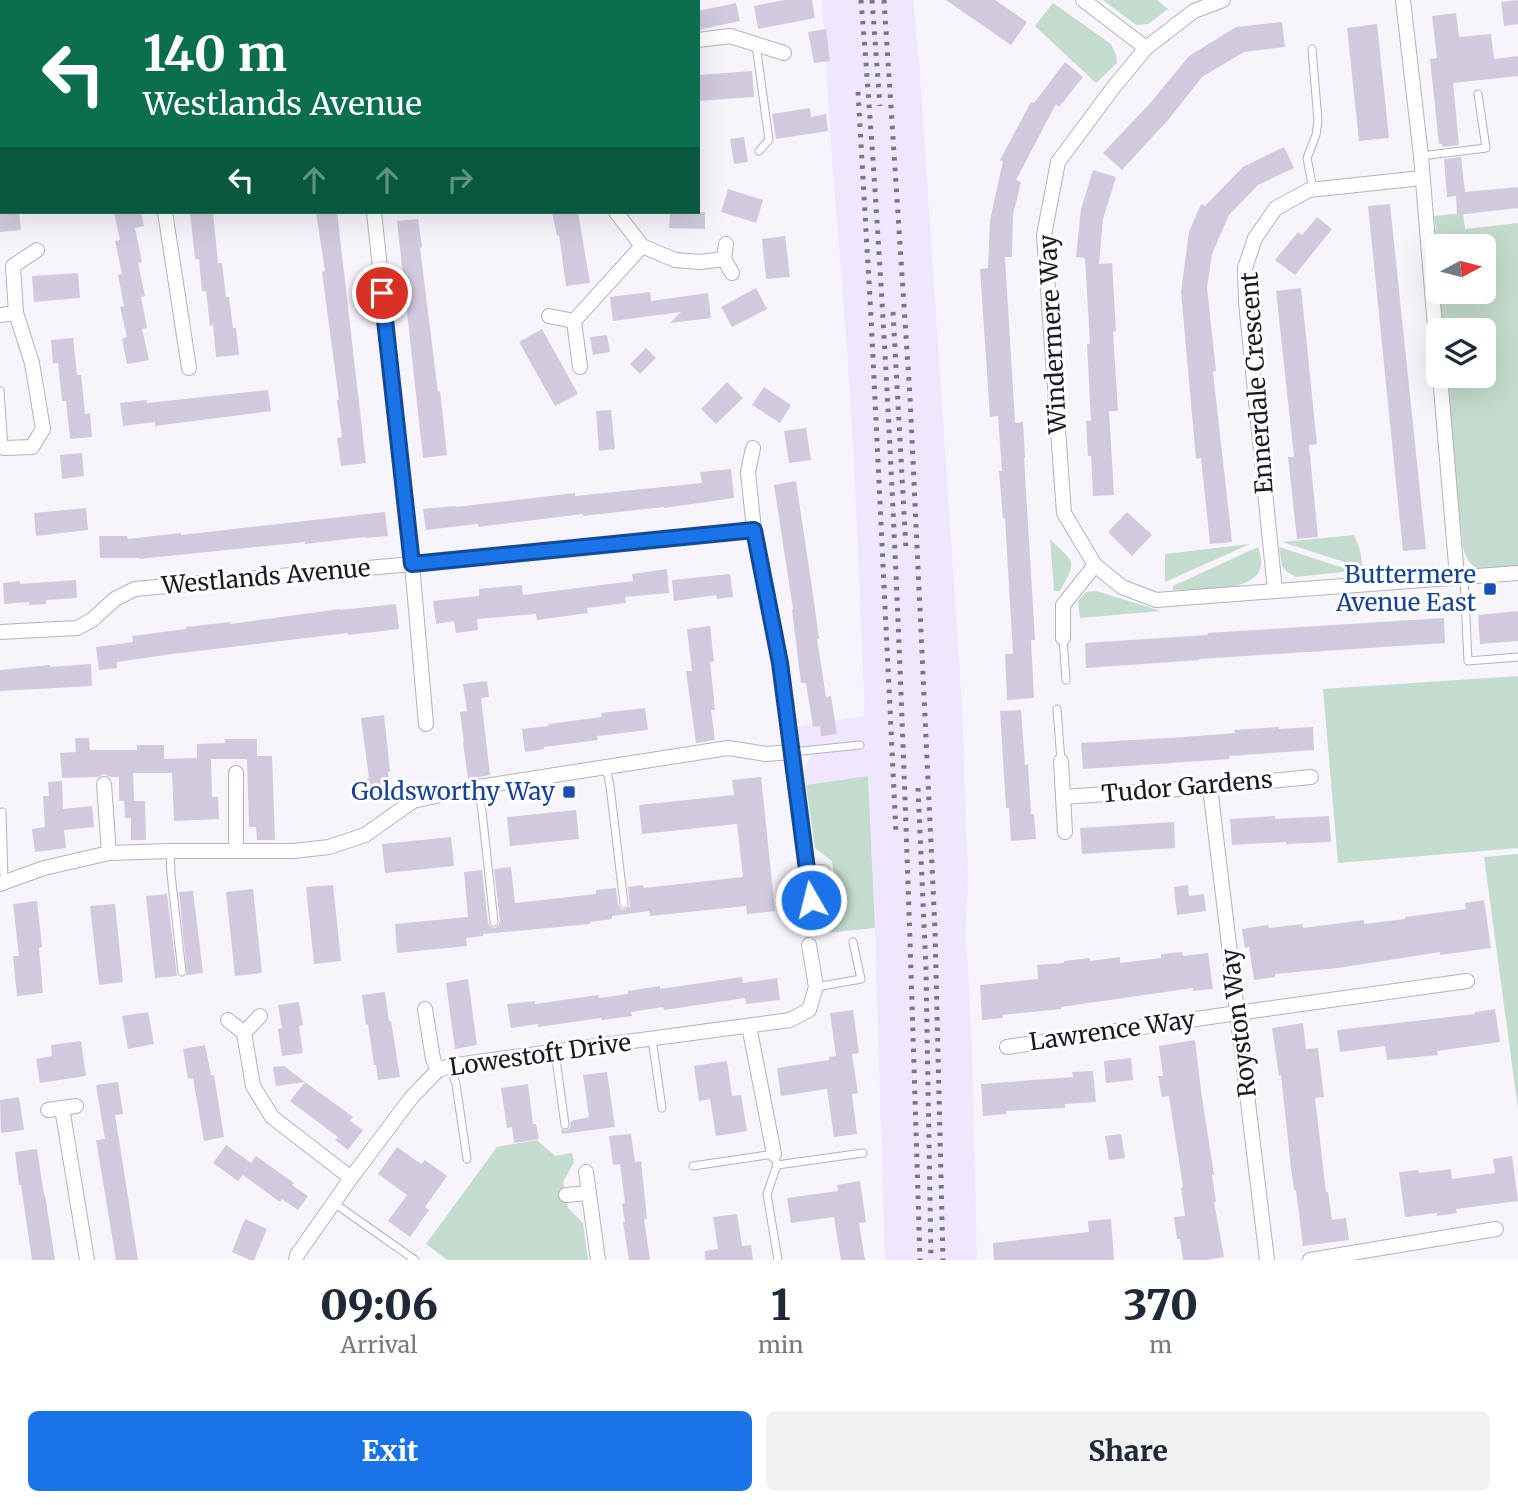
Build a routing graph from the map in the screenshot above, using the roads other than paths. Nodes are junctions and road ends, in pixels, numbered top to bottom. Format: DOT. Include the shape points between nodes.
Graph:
graph roads {
  1 [pos="1083,0"];
  2 [pos="1223,0"];
  3 [pos="1403,0"];
  4 [pos="700,40"];
  5 [pos="756,44"];
  6 [pos="1146,48"];
  7 [pos="1312,49"];
  8 [pos="785,53"];
  9 [pos="1478,94"];
  10 [pos="759,151"];
  11 [pos="1421,156"];
  12 [pos="1422,178"];
  13 [pos="1313,189"];
  14 [pos="165,214"];
  15 [pos="374,214"];
  16 [pos="618,214"];
  17 [pos="642,246"];
  18 [pos="37,250"];
  19 [pos="732,273"];
  20 [pos="16,313"];
  21 [pos="0,315"];
  22 [pos="549,316"];
  23 [pos="1434,318"];
  24 [pos="574,321"];
  25 [pos="580,367"];
  26 [pos="189,368"];
  27 [pos="1441,388"];
  28 [pos="0,391"];
  29 [pos="4,448"];
  30 [pos="753,448"];
  31 [pos="754,530"];
  32 [pos="412,564"];
  33 [pos="1095,565"];
  34 [pos="1518,573"];
  35 [pos="1461,577"];
  36 [pos="1275,592"];
  37 [pos="0,632"];
  38 [pos="1063,638"];
  39 [pos="1518,657"];
  40 [pos="1066,680"];
  41 [pos="1057,709"];
  42 [pos="426,724"];
  43 [pos="860,745"];
  44 [pos="791,752"];
  45 [pos="1061,761"];
  46 [pos="606,766"];
  47 [pos="236,773"];
  48 [pos="1311,777"];
  49 [pos="104,784"];
  50 [pos="478,787"];
  51 [pos="1210,787"];
  52 [pos="1063,797"];
  53 [pos="2,812"];
  54 [pos="1065,832"];
  55 [pos="170,851"];
  56 [pos="236,851"];
  57 [pos="109,853"];
  58 [pos="823,872"];
  59 [pos="807,874"];
  60 [pos="2,883"];
  61 [pos="811,900"];
  62 [pos="624,904"];
  63 [pos="494,922"];
  64 [pos="853,942"];
  65 [pos="809,945"];
  66 [pos="182,972"];
  67 [pos="1467,981"];
  68 [pos="816,987"];
  69 [pos="425,1009"];
  70 [pos="1237,1013"];
  71 [pos="260,1016"];
  72 [pos="228,1020"];
  73 [pos="749,1026"];
  74 [pos="244,1033"];
  75 [pos="652,1039"];
  76 [pos="1007,1047"];
  77 [pos="555,1051"];
  78 [pos="444,1068"];
  79 [pos="62,1108"];
  80 [pos="662,1108"];
  81 [pos="565,1125"];
  82 [pos="863,1153"];
  83 [pos="467,1158"];
  84 [pos="775,1160"];
  85 [pos="693,1166"];
  86 [pos="586,1172"];
  87 [pos="351,1178"];
  88 [pos="589,1193"];
  89 [pos="566,1195"];
  90 [pos="333,1203"];
  91 [pos="1496,1229"];
  92 [pos="87,1260"];
  93 [pos="296,1260"];
  94 [pos="415,1260"];
  95 [pos="598,1260"];
  96 [pos="778,1260"];
  97 [pos="1267,1260"];
  98 [pos="1310,1260"];
  1 -- 6 [label="street"];
  2 -- 6 [label="street, Windermere Way" via="1194,11"];
  3 -- 11 [label="street"];
  4 -- 5 [label="street" via="730,36"];
  5 -- 8 [label="street"];
  5 -- 10 [label="lane" via="769,141"];
  6 -- 33 [label="street, Windermere Way" via="1058,163 1044,235 1064,513"];
  7 -- 13 [label="lane" via="1318,121 1307,158"];
  9 -- 11 [label="lane" via="1486,148"];
  11 -- 12 [label="street"];
  12 -- 13 [label="street, Ennerdale Crescent"];
  12 -- 23 [label="street"];
  13 -- 36 [label="street, Ennerdale Crescent" via="1276,208 1255,238 1245,268"];
  14 -- 26 [label="street"];
  15 -- 32 [label="street"];
  16 -- 17 [label="street"];
  17 -- 19 [label="street" via="675,260 700,262 725,252"];
  17 -- 24 [label="street"];
  18 -- 20 [label="street" via="13,266"];
  20 -- 21 [label="street"];
  20 -- 29 [label="street" via="32,363 43,429 32,447"];
  22 -- 24 [label="street"];
  24 -- 25 [label="street"];
  27 -- 35 [label="street"];
  28 -- 29 [label="lane"];
  30 -- 31 [label="street" via="748,471"];
  31 -- 32 [label="street, Westlands Avenue"];
  31 -- 44 [label="street" via="780,663"];
  32 -- 37 [label="street, Westlands Avenue" via="135,589 77,628"];
  32 -- 42 [label="street"];
  33 -- 36 [label="street, Windermere Way" via="1122,587 1156,600"];
  33 -- 38 [label="street" via="1063,604"];
  34 -- 35 [label="street, Windermere Way"];
  35 -- 36 [label="street, Windermere Way"];
  35 -- 39 [label="lane" via="1468,661"];
  38 -- 40 [label="lane"];
  41 -- 45 [label="lane"];
  43 -- 44 [label="lane"];
  44 -- 46 [label="street" via="766,754 728,748"];
  44 -- 59 [label="street"];
  45 -- 52 [label="street"];
  46 -- 50 [label="street"];
  46 -- 62 [label="lane"];
  47 -- 56 [label="street"];
  48 -- 51 [label="street, Tudor Gardens"];
  49 -- 57 [label="street"];
  50 -- 56 [label="street" via="413,801 365,835 329,847"];
  50 -- 63 [label="lane"];
  51 -- 52 [label="street, Tudor Gardens"];
  51 -- 70 [label="street, Royston Way"];
  52 -- 54 [label="street"];
  53 -- 60 [label="lane"];
  55 -- 56 [label="street"];
  55 -- 57 [label="street"];
  55 -- 66 [label="lane"];
  57 -- 60 [label="street"];
  58 -- 59 [label="street"];
  59 -- 61 [label="street"];
  64 -- 68 [label="lane" via="861,979"];
  65 -- 68 [label="street"];
  67 -- 70 [label="street, Lawrence Way"];
  68 -- 73 [label="street, Lowestoft Drive" via="809,1010 790,1020"];
  69 -- 78 [label="street" via="433,1059"];
  70 -- 76 [label="street, Lawrence Way"];
  70 -- 97 [label="street, Royston Way"];
  71 -- 74 [label="street"];
  72 -- 74 [label="street"];
  73 -- 75 [label="street, Lowestoft Drive"];
  73 -- 84 [label="street"];
  74 -- 87 [label="street" via="253,1086 272,1117"];
  75 -- 77 [label="street, Lowestoft Drive"];
  75 -- 80 [label="lane"];
  77 -- 78 [label="street, Lowestoft Drive"];
  77 -- 81 [label="lane"];
  78 -- 83 [label="lane" via="456,1084"];
  78 -- 87 [label="street, Lowestoft Drive" via="411,1098"];
  79 -- 92 [label="street"];
  82 -- 84 [label="lane"];
  84 -- 85 [label="lane"];
  84 -- 96 [label="lane" via="766,1194"];
  86 -- 88 [label="street"];
  87 -- 90 [label="street, Lowestoft Drive"];
  88 -- 89 [label="street"];
  88 -- 95 [label="street"];
  90 -- 93 [label="street, Lowestoft Drive"];
  90 -- 94 [label="lane"];
  91 -- 98 [label="street"];
}
